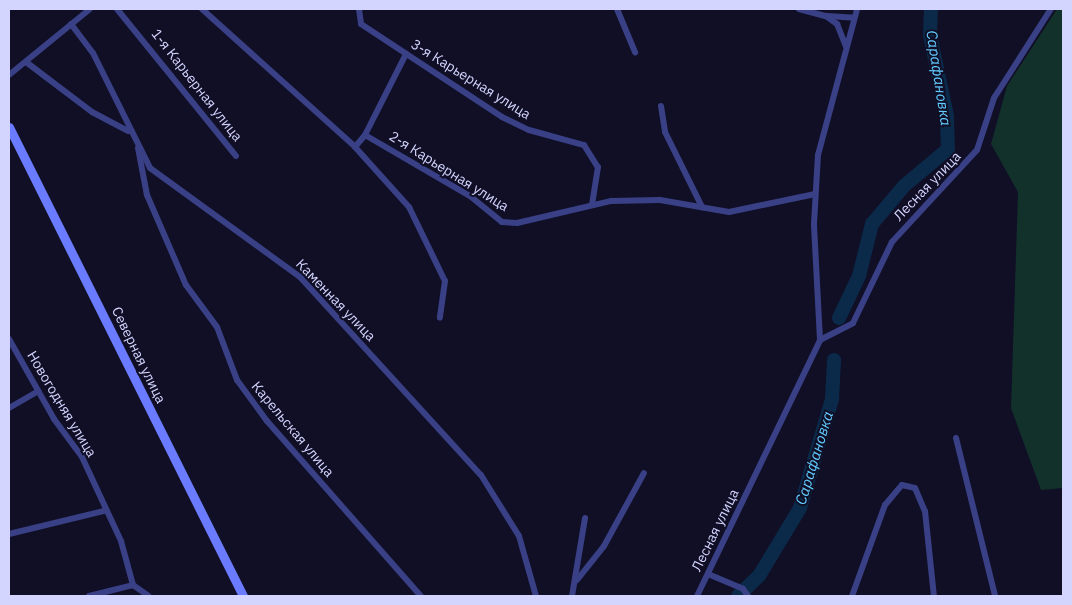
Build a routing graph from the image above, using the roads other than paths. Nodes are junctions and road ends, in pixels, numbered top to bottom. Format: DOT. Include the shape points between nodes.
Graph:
graph roads {
  1 [pos="90,9"];
  2 [pos="117,9"];
  3 [pos="202,9"];
  4 [pos="359,9"];
  5 [pos="617,9"];
  6 [pos="798,9"];
  7 [pos="857,9"];
  8 [pos="1051,9"];
  9 [pos="826,16"];
  10 [pos="854,18"];
  11 [pos="71,24"];
  12 [pos="847,47"];
  13 [pos="636,52"];
  14 [pos="406,54"];
  15 [pos="26,62"];
  16 [pos="9,75"];
  17 [pos="661,106"];
  18 [pos="9,127"];
  19 [pos="128,131"];
  20 [pos="365,135"];
  21 [pos="138,147"];
  22 [pos="354,147"];
  23 [pos="236,156"];
  24 [pos="815,194"];
  25 [pos="592,205"];
  26 [pos="702,207"];
  27 [pos="440,318"];
  28 [pos="9,339"];
  29 [pos="820,340"];
  30 [pos="38,391"];
  31 [pos="9,408"];
  32 [pos="956,438"];
  33 [pos="644,473"];
  34 [pos="104,511"];
  35 [pos="585,518"];
  36 [pos="9,534"];
  37 [pos="708,574"];
  38 [pos="577,580"];
  39 [pos="133,585"];
  40 [pos="745,592"];
  41 [pos="89,596"];
  42 [pos="150,596"];
  43 [pos="243,596"];
  44 [pos="421,596"];
  45 [pos="536,596"];
  46 [pos="572,596"];
  47 [pos="697,596"];
  48 [pos="852,596"];
  49 [pos="934,596"];
  50 [pos="994,596"];
  1 -- 11 [label="street"];
  2 -- 23 [label="street, 1-я Карьерная улица"];
  3 -- 22 [label="street"];
  4 -- 14 [label="street, 3-я Карьерная улица" via="361,24"];
  5 -- 13 [label="street"];
  6 -- 9 [label="street"];
  7 -- 10 [label="street, Лесная улица"];
  8 -- 29 [label="street, Лесная улица" via="994,98 978,150 892,242 853,323"];
  9 -- 10 [label="street"];
  9 -- 12 [label="street" via="837,24"];
  10 -- 12 [label="street, Лесная улица"];
  11 -- 15 [label="street"];
  11 -- 19 [label="street, Каменная улица" via="98,61"];
  12 -- 24 [label="street, Лесная улица" via="818,155"];
  14 -- 20 [label="street"];
  14 -- 25 [label="street, 3-я Карьерная улица" via="509,120 584,145 598,167"];
  15 -- 16 [label="street"];
  15 -- 19 [label="street" via="92,112"];
  17 -- 26 [label="street" via="665,132"];
  18 -- 43 [label="main road, Северная улица"];
  19 -- 21 [label="street, Каменная улица"];
  20 -- 22 [label="street"];
  20 -- 25 [label="street, 2-я Карьерная улица" via="470,196 502,222 517,223"];
  21 -- 44 [label="street, Карельская улица" via="147,195 186,285 217,327 237,380 267,421"];
  21 -- 45 [label="street, Каменная улица" via="150,168 300,277 450,437 481,475 519,536"];
  22 -- 27 [label="street" via="409,207 433,251 445,281"];
  24 -- 26 [label="street, 2-я Карьерная улица" via="758,209 729,212"];
  24 -- 29 [label="street, Лесная улица"];
  25 -- 26 [label="street, 2-я Карьерная улица" via="660,200"];
  28 -- 30 [label="street, Новогодняя улица"];
  29 -- 37 [label="street, Лесная улица"];
  30 -- 31 [label="street"];
  30 -- 34 [label="street, Новогодняя улица" via="82,457"];
  32 -- 50 [label="street"];
  33 -- 38 [label="street" via="604,546"];
  34 -- 36 [label="street"];
  34 -- 39 [label="street, Новогодняя улица" via="121,541"];
  35 -- 38 [label="street"];
  37 -- 40 [label="street"];
  37 -- 47 [label="street, Лесная улица"];
  38 -- 46 [label="street"];
  39 -- 41 [label="street"];
  39 -- 42 [label="street"];
  48 -- 49 [label="street" via="885,504 902,485 915,488 925,511"];
}
